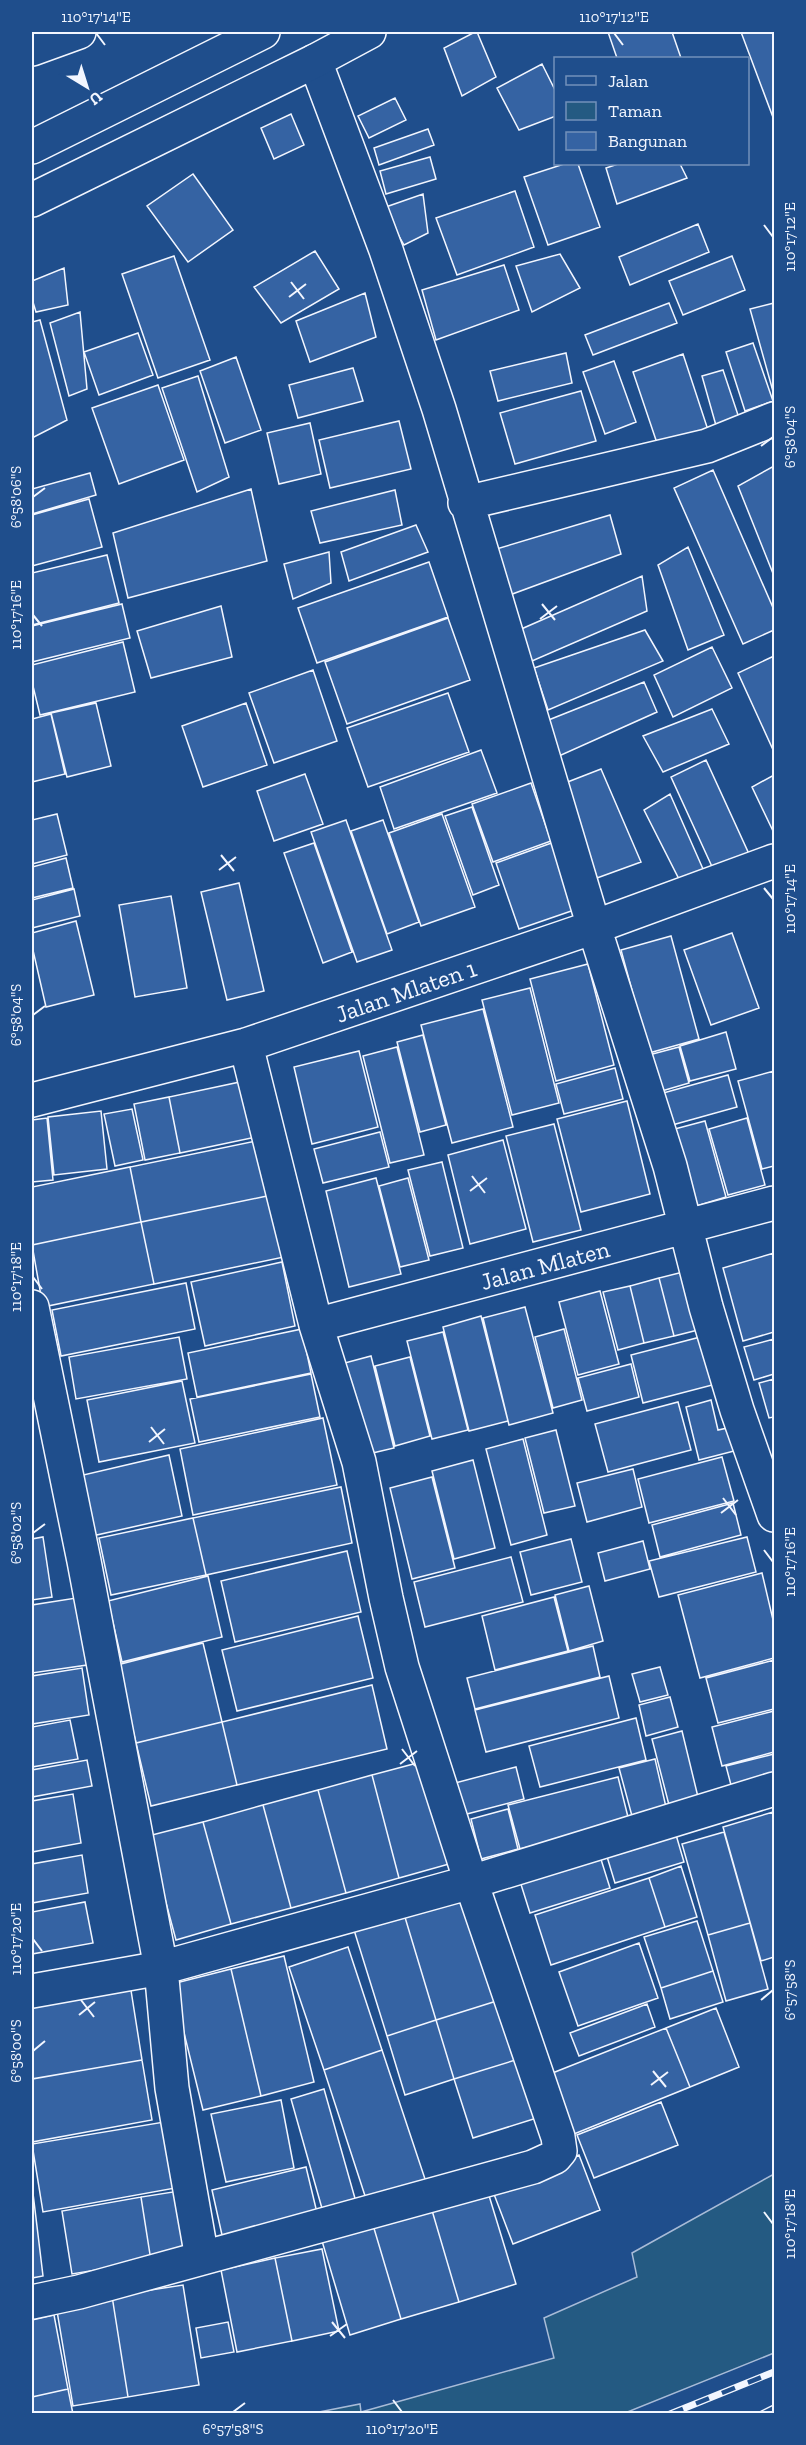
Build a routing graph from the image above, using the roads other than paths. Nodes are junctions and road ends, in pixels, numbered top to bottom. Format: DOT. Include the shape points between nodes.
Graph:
graph roads {
  1 [pos="79,32"];
  2 [pos="263,32"];
  3 [pos="369,32"];
  4 [pos="32,49"];
  5 [pos="315,61"];
  6 [pos="32,147"];
  7 [pos="32,200"];
  8 [pos="774,419"];
  9 [pos="465,503"];
  10 [pos="774,861"];
  11 [pos="594,927"];
  12 [pos="246,1045"];
  13 [pos="32,1100"];
  14 [pos="774,1203"];
  15 [pos="686,1228"];
  16 [pos="32,1307"];
  17 [pos="316,1325"];
  18 [pos="774,1515"];
  19 [pos="774,1789"];
  20 [pos="471,1882"];
  21 [pos="161,1968"];
  22 [pos="32,1991"];
  23 [pos="202,2258"];
  24 [pos="32,2302"];
  1 -- 4 [label="main road"];
  2 -- 6 [label="main road"];
  3 -- 5 [label="main road"];
  5 -- 7 [label="main road"];
  5 -- 9 [label="main road" via="386,250"];
  8 -- 9 [label="main road" via="706,446"];
  9 -- 11 [label="main road"];
  10 -- 11 [label="main road, Jalan Mlaten 1"];
  11 -- 12 [label="main road, Jalan Mlaten 1"];
  11 -- 15 [label="main road"];
  12 -- 13 [label="main road, Jalan Mlaten 1"];
  12 -- 17 [label="main road"];
  14 -- 15 [label="main road, Jalan Mlaten"];
  15 -- 17 [label="main road, Jalan Mlaten"];
  15 -- 18 [label="main road" via="737,1410"];
  16 -- 21 [label="main road"];
  17 -- 20 [label="main road" via="359,1462 402,1667"];
  19 -- 20 [label="main road"];
  20 -- 21 [label="main road"];
  20 -- 23 [label="main road" via="560,2151 533,2167"];
  21 -- 22 [label="main road"];
  21 -- 23 [label="main road" via="172,2088"];
  23 -- 24 [label="main road"];
}
